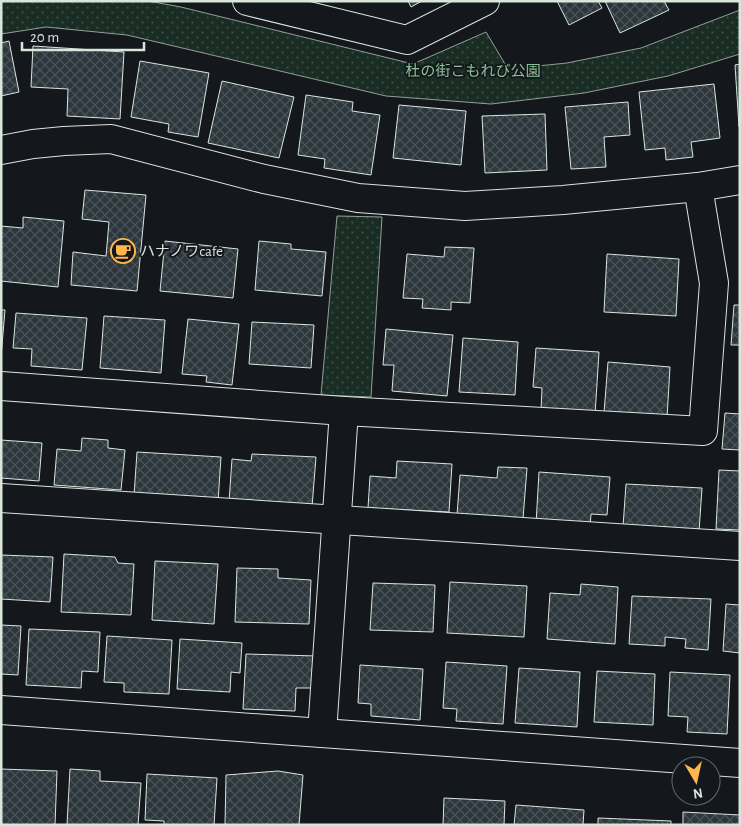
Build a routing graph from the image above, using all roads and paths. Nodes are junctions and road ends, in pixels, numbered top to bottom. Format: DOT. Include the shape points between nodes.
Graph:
graph roads {
  1 [pos="247,1"];
  2 [pos="485,1"];
  3 [pos="1,150"];
  4 [pos="740,180"];
  5 [pos="698,187"];
  6 [pos="1,386"];
  7 [pos="344,411"];
  8 [pos="1,498"];
  9 [pos="338,521"];
  10 [pos="740,546"];
  11 [pos="1,710"];
  12 [pos="322,733"];
  13 [pos="740,763"];
  1 -- 2 [label="street" via="406,40"];
  3 -- 5 [label="street" via="64,140 111,139 264,179 358,198 465,206"];
  4 -- 5 [label="street"];
  5 -- 7 [label="street" via="714,283 703,431"];
  6 -- 7 [label="street"];
  7 -- 9 [label="street"];
  8 -- 9 [label="street"];
  9 -- 10 [label="street"];
  9 -- 12 [label="street"];
  11 -- 12 [label="street"];
  12 -- 13 [label="street"];
}
